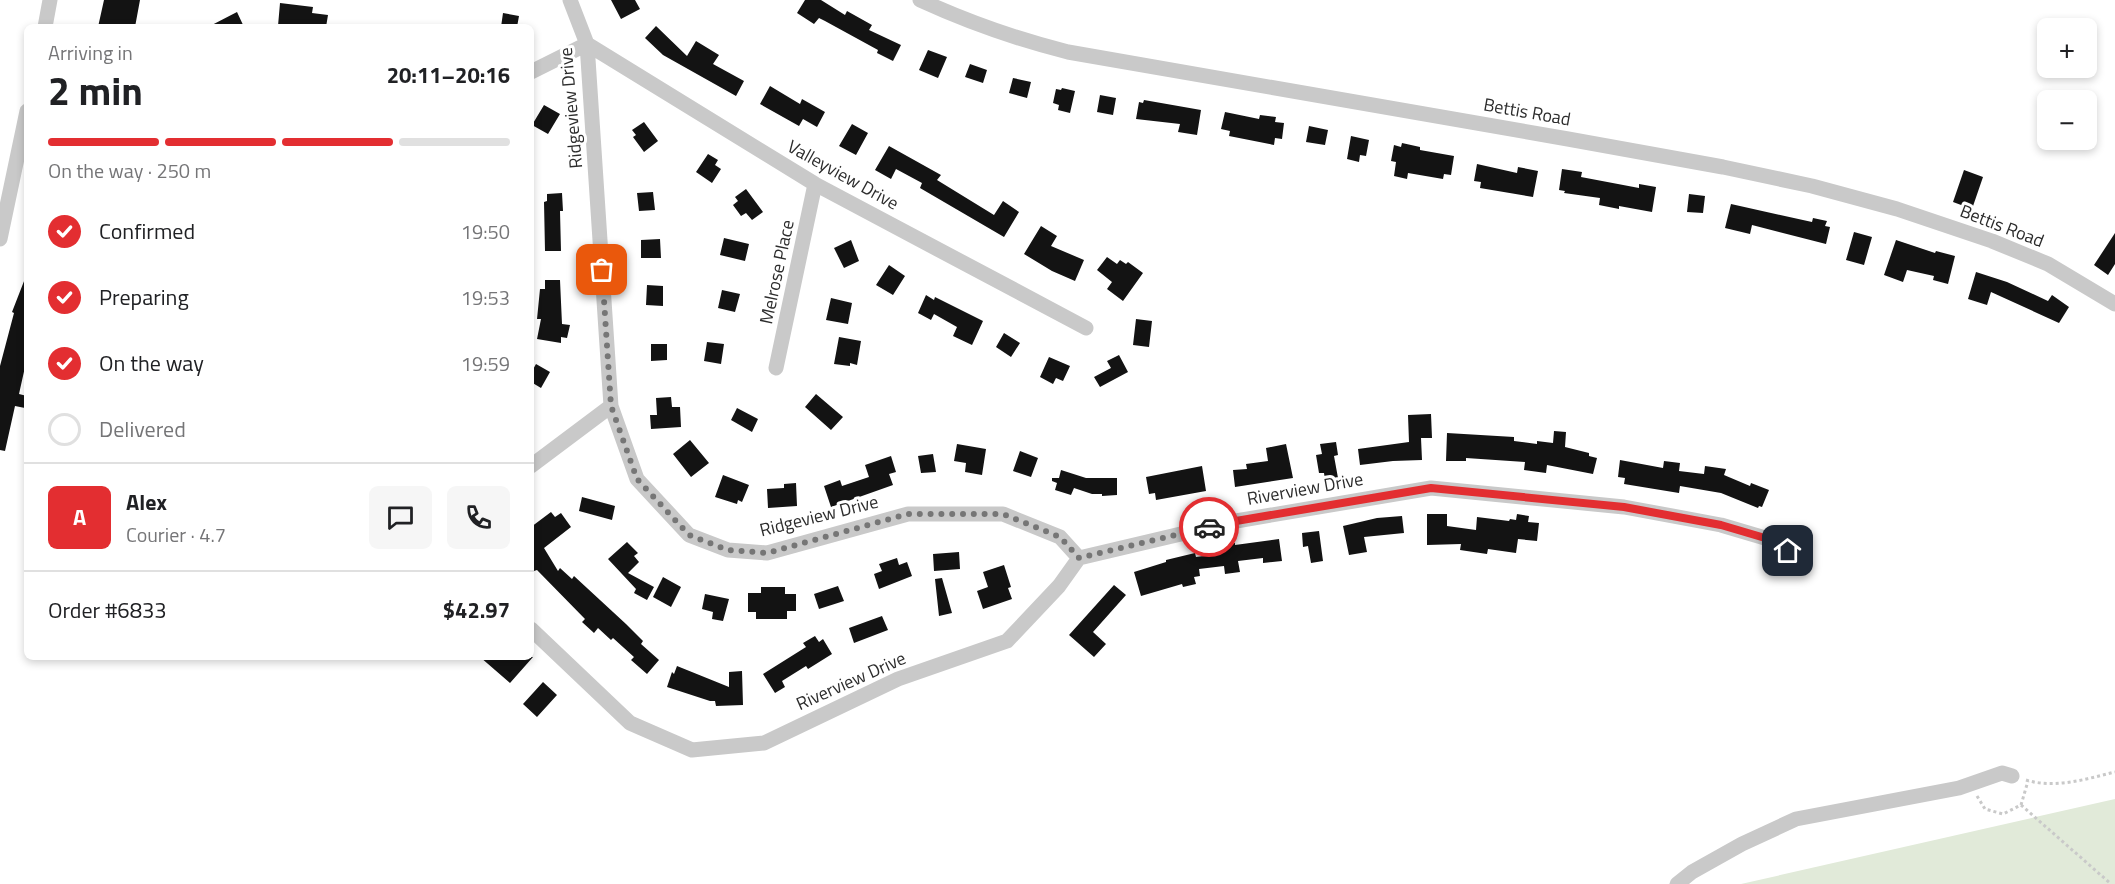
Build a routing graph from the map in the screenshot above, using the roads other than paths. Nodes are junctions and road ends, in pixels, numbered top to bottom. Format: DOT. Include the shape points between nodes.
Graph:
graph roads {
  1 [pos="50,0"];
  2 [pos="570,0"];
  3 [pos="920,0"];
  4 [pos="46,24"];
  5 [pos="587,44"];
  6 [pos="534,70"];
  7 [pos="24,125"];
  8 [pos="815,184"];
  9 [pos="0,239"];
  10 [pos="2115,304"];
  11 [pos="1086,328"];
  12 [pos="776,368"];
  13 [pos="611,406"];
  14 [pos="534,464"];
  15 [pos="1788,551"];
  16 [pos="1079,558"];
  17 [pos="534,632"];
  18 [pos="2012,776"];
  19 [pos="1677,884"];
  1 -- 4 [label="street"];
  2 -- 5 [label="street, Ridgeview Drive"];
  3 -- 10 [label="street, Bettis Road" via="1015,38 1068,52 1568,139 1812,186 1992,241 2048,264"];
  5 -- 6 [label="street"];
  5 -- 8 [label="street, Valleyview Drive"];
  5 -- 13 [label="street, Ridgeview Drive"];
  7 -- 9 [label="street"];
  8 -- 11 [label="street, Valleyview Drive"];
  8 -- 12 [label="street, Melrose Place"];
  13 -- 14 [label="street"];
  13 -- 16 [label="street, Ridgeview Drive" via="637,479 689,535 728,550 767,553 908,514 1003,514 1060,537"];
  15 -- 16 [label="street, Riverview Drive" via="1765,538 1721,525 1635,509 1431,488 1236,521"];
  16 -- 17 [label="street, Riverview Drive" via="1059,586 1007,641 898,679 764,743 692,750 630,723"];
  18 -- 19 [label="street" via="2002,774 1959,788 1796,819 1742,844"];
}
